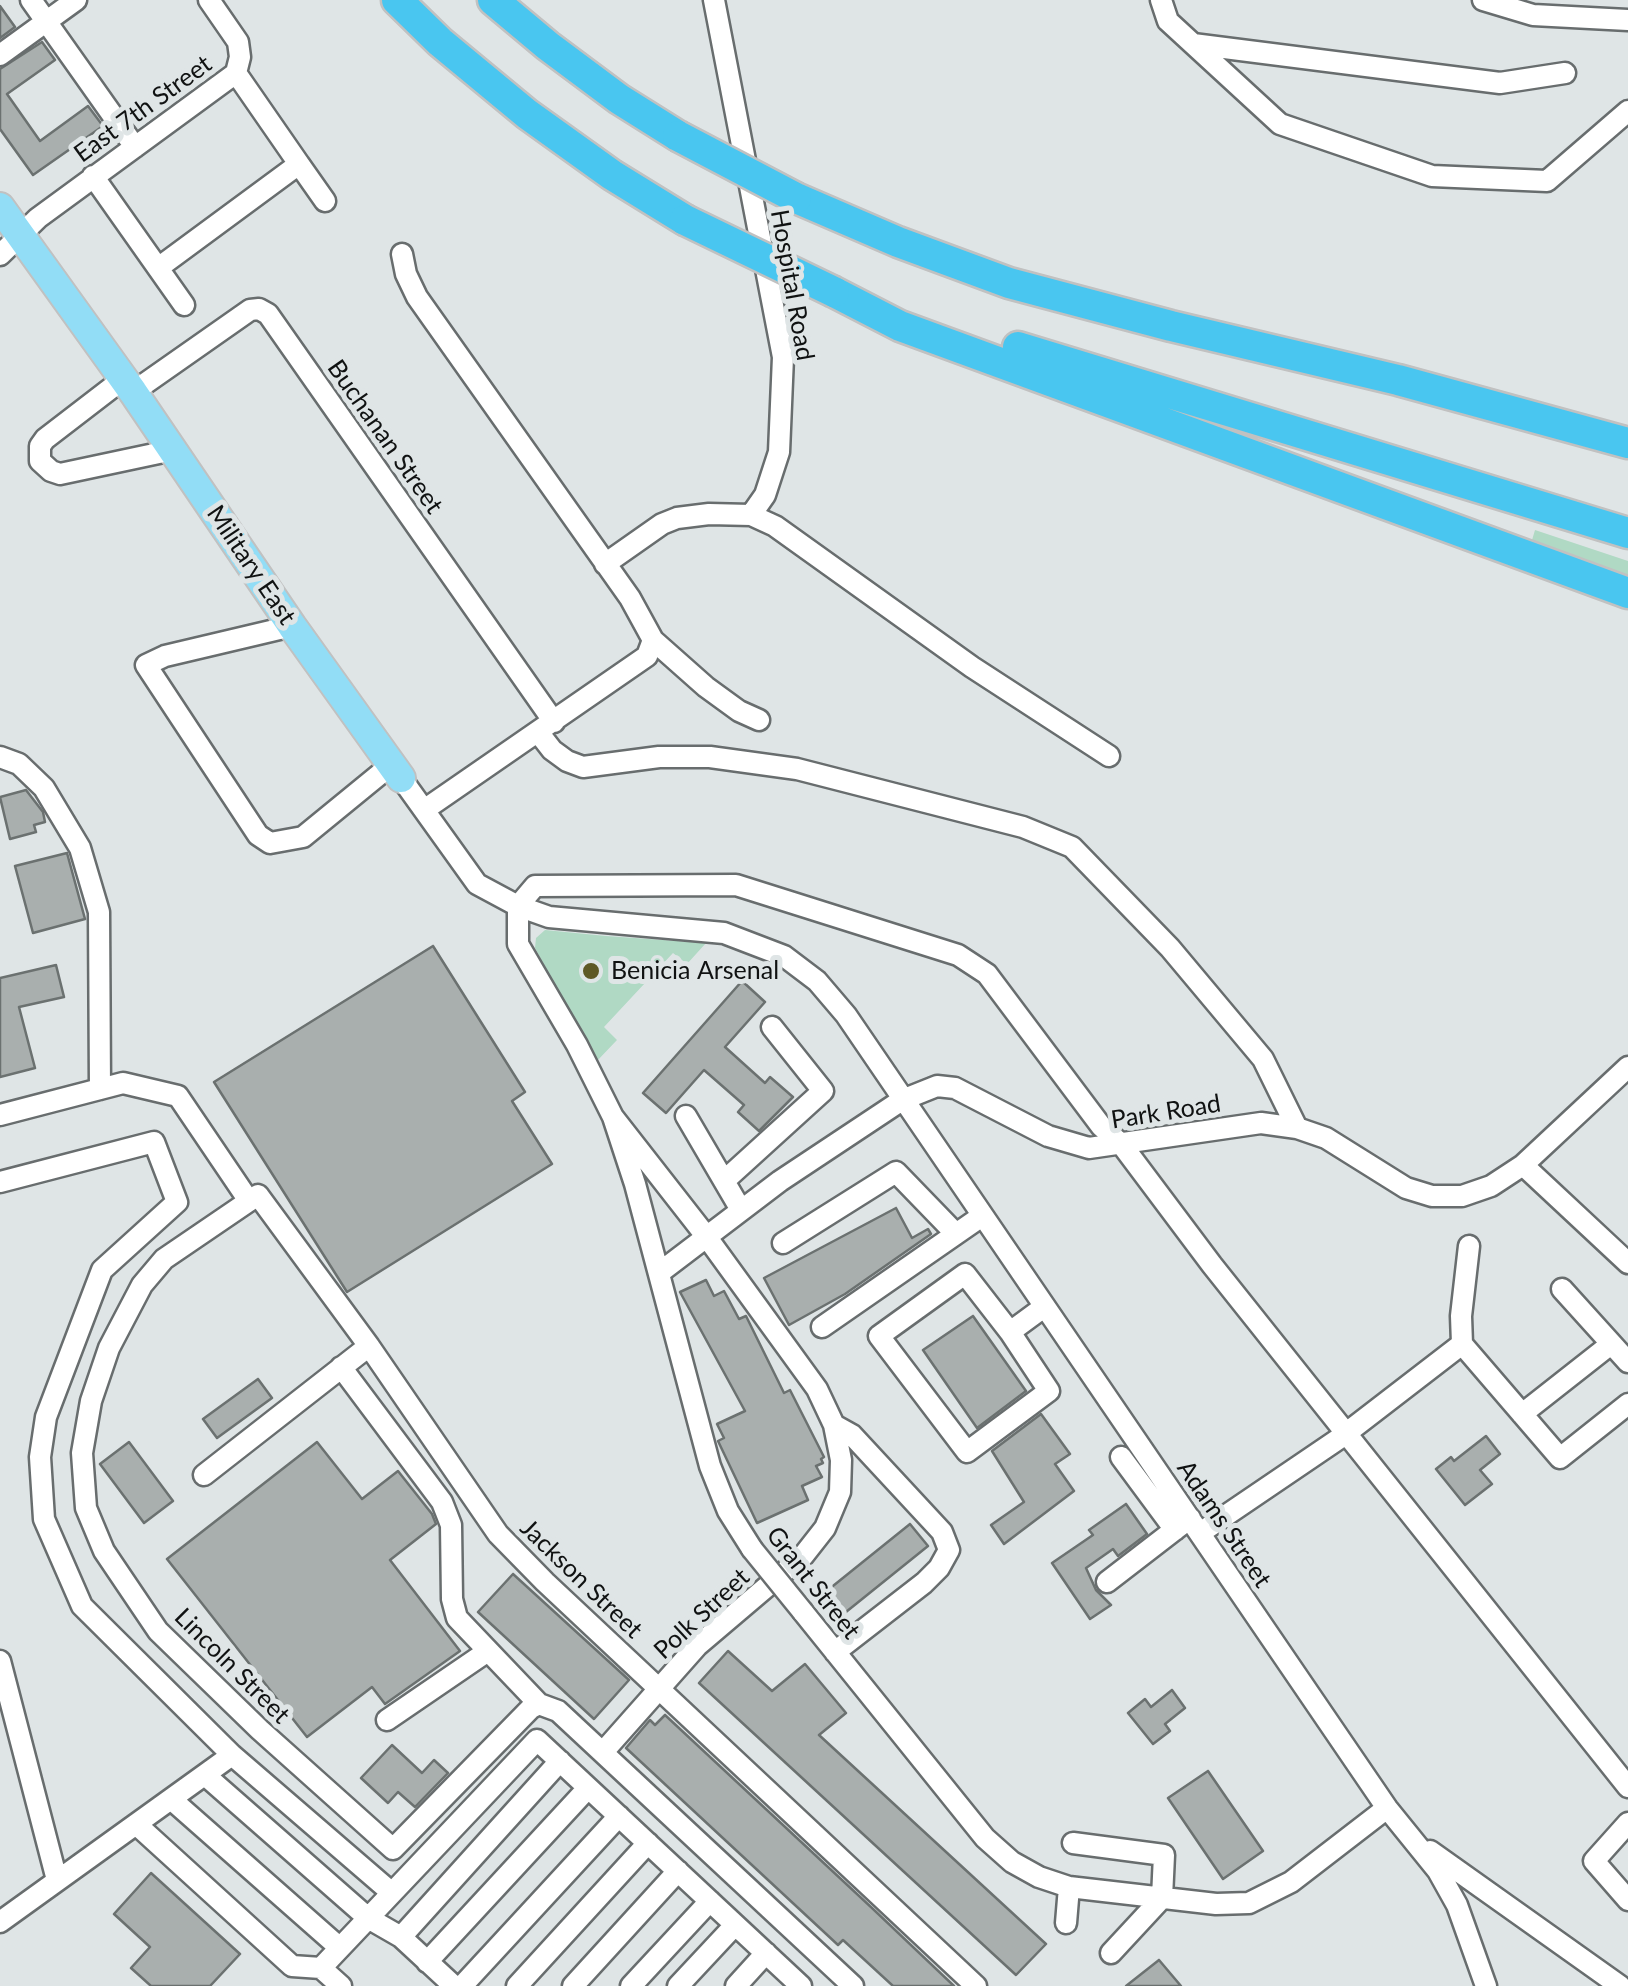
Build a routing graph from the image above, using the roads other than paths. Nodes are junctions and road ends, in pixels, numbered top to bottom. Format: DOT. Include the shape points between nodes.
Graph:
graph roads {
  1 [pos="31,0"];
  2 [pos="76,0"];
  3 [pos="209,0"];
  4 [pos="397,0"];
  5 [pos="493,0"];
  6 [pos="714,0"];
  7 [pos="1161,0"];
  8 [pos="1483,0"];
  9 [pos="1628,20"];
  10 [pos="46,22"];
  11 [pos="1193,44"];
  12 [pos="0,54"];
  13 [pos="236,73"];
  14 [pos="1565,73"];
  15 [pos="1628,111"];
  16 [pos="134,147"];
  17 [pos="299,164"];
  18 [pos="93,176"];
  19 [pos="325,201"];
  20 [pos="0,207"];
  21 [pos="11,246"];
  22 [pos="402,254"];
  23 [pos="158,268"];
  24 [pos="834,292"];
  25 [pos="184,305"];
  26 [pos="128,385"];
  27 [pos="1568,426"];
  28 [pos="1628,435"];
  29 [pos="1628,443"];
  30 [pos="172,450"];
  31 [pos="751,515"];
  32 [pos="1628,534"];
  33 [pos="604,564"];
  34 [pos="1628,593"];
  35 [pos="292,626"];
  36 [pos="653,640"];
  37 [pos="759,720"];
  38 [pos="546,727"];
  39 [pos="0,756"];
  40 [pos="1109,756"];
  41 [pos="396,772"];
  42 [pos="424,810"];
  43 [pos="518,906"];
  44 [pos="772,1027"];
  45 [pos="1628,1067"];
  46 [pos="100,1089"];
  47 [pos="902,1100"];
  48 [pos="0,1115"];
  49 [pos="686,1116"];
  50 [pos="613,1118"];
  51 [pos="1297,1128"];
  52 [pos="1122,1145"];
  53 [pos="1523,1165"];
  54 [pos="724,1181"];
  55 [pos="0,1182"];
  56 [pos="254,1198"];
  57 [pos="741,1210"];
  58 [pos="982,1216"];
  59 [pos="956,1234"];
  60 [pos="706,1236"];
  61 [pos="784,1243"];
  62 [pos="1469,1246"];
  63 [pos="1628,1262"];
  64 [pos="659,1273"];
  65 [pos="1562,1289"];
  66 [pos="1044,1307"];
  67 [pos="822,1327"];
  68 [pos="1010,1332"];
  69 [pos="1462,1344"];
  70 [pos="1611,1344"];
  71 [pos="368,1346"];
  72 [pos="1628,1362"];
  73 [pos="341,1367"];
  74 [pos="1628,1404"];
  75 [pos="1522,1414"];
  76 [pos="834,1425"];
  77 [pos="1346,1433"];
  78 [pos="1121,1457"];
  79 [pos="204,1475"];
  80 [pos="1189,1527"];
  81 [pos="1107,1582"];
  82 [pos="488,1651"];
  83 [pos="835,1652"];
  84 [pos="0,1661"];
  85 [pos="660,1689"];
  86 [pos="539,1704"];
  87 [pos="386,1720"];
  88 [pos="603,1752"];
  89 [pos="232,1756"];
  90 [pos="560,1762"];
  91 [pos="205,1775"];
  92 [pos="1628,1787"];
  93 [pos="588,1788"];
  94 [pos="171,1799"];
  95 [pos="1387,1808"];
  96 [pos="619,1816"];
  97 [pos="1628,1823"];
  98 [pos="136,1824"];
  99 [pos="1415,1840"];
  100 [pos="648,1843"];
  101 [pos="1073,1843"];
  102 [pos="678,1871"];
  103 [pos="57,1880"];
  104 [pos="1069,1887"];
  105 [pos="392,1893"];
  106 [pos="1162,1898"];
  107 [pos="1628,1900"];
  108 [pos="710,1901"];
  109 [pos="368,1918"];
  110 [pos="0,1922"];
  111 [pos="1066,1922"];
  112 [pos="736,1924"];
  113 [pos="401,1937"];
  114 [pos="340,1948"];
  115 [pos="1112,1953"];
  116 [pos="766,1954"];
  117 [pos="428,1962"];
  118 [pos="321,1968"];
  119 [pos="797,1985"];
  120 [pos="341,1986"];
  121 [pos="454,1986"];
  122 [pos="462,1986"];
  123 [pos="517,1986"];
  124 [pos="572,1986"];
  125 [pos="631,1986"];
  126 [pos="678,1986"];
  127 [pos="736,1986"];
  128 [pos="853,1986"];
  129 [pos="976,1986"];
  130 [pos="1486,1986"];
  131 [pos="1620,1986"];
  1 -- 10 [label="street"];
  2 -- 10 [label="street"];
  3 -- 13 [label="street" via="238,42"];
  4 -- 24 [label="highway, bridge" via="527,114 612,175 685,220"];
  5 -- 27 [label="highway, bridge" via="619,99 678,136 898,242 1009,283"];
  6 -- 31 [label="street, Hospital Road" via="782,357 776,464"];
  7 -- 11 [label="street" via="1168,20"];
  8 -- 9 [label="street" via="1534,15"];
  10 -- 12 [label="street"];
  10 -- 16 [label="street"];
  11 -- 14 [label="street" via="1500,83"];
  11 -- 15 [label="street" via="1280,124 1432,176 1547,181"];
  13 -- 16 [label="street, East 7th Street"];
  13 -- 17 [label="street, East 7th Street"];
  16 -- 18 [label="street, East 7th Street"];
  17 -- 19 [label="street, East 7th Street"];
  17 -- 23 [label="street"];
  18 -- 21 [label="street, East 7th Street"];
  18 -- 23 [label="street"];
  20 -- 21 [label="main road, Military East"];
  21 -- 26 [label="main road, Military East"];
  22 -- 33 [label="street" via="417,297"];
  23 -- 25 [label="street"];
  24 -- 32 [label="highway"];
  24 -- 34 [label="highway" via="900,326"];
  26 -- 30 [label="main road, Military East"];
  26 -- 30 [label="street, Buchanan Street" via="46,439 40,461 60,474"];
  26 -- 38 [label="street, Buchanan Street" via="250,310 268,314"];
  27 -- 28 [label="highway"];
  27 -- 29 [label="highway"];
  30 -- 35 [label="main road, Military East"];
  31 -- 33 [label="street" via="677,518"];
  31 -- 40 [label="street"];
  33 -- 36 [label="street"];
  35 -- 41 [label="main road, Military East"];
  35 -- 41 [label="street" via="146,665 258,835 270,843 304,837"];
  36 -- 37 [label="street"];
  36 -- 38 [label="street" via="647,656"];
  38 -- 42 [label="street"];
  38 -- 51 [label="street, Buchanan Street" via="552,750 583,767 659,757 796,769 1006,823 1072,848 1170,948 1263,1060"];
  39 -- 46 [label="street" via="44,788 85,864 99,912"];
  41 -- 42 [label="street, Military East"];
  42 -- 43 [label="street, Military East" via="477,884"];
  43 -- 47 [label="street, Military East" via="549,918 724,933 784,956 846,1016"];
  43 -- 50 [label="street, Grant Street" via="518,944"];
  43 -- 52 [label="street" via="535,886 736,885 958,954 986,974"];
  44 -- 54 [label="street" via="823,1091"];
  45 -- 53 [label="street, Park Road"];
  46 -- 48 [label="street, Jackson Street"];
  46 -- 56 [label="street, Jackson Street" via="122,1083 178,1096"];
  47 -- 52 [label="street, Park Road" via="938,1086 956,1088 1068,1144"];
  47 -- 57 [label="street, Park Road"];
  47 -- 58 [label="street, Adams Street"];
  49 -- 54 [label="street"];
  50 -- 60 [label="street, Polk Street"];
  50 -- 64 [label="street, Grant Street"];
  51 -- 52 [label="street, Park Road" via="1261,1123"];
  51 -- 53 [label="street, Park Road" via="1432,1196 1492,1186"];
  52 -- 77 [label="street"];
  53 -- 63 [label="street"];
  54 -- 57 [label="street"];
  55 -- 89 [label="street" via="154,1142 177,1202 102,1270 46,1417 40,1458 44,1519 82,1606"];
  56 -- 71 [label="street, Jackson Street"];
  56 -- 86 [label="street, Lincoln Street" via="164,1259 142,1284 98,1374 82,1453 86,1508 104,1551 158,1631 393,1849"];
  57 -- 60 [label="street, Park Road"];
  58 -- 59 [label="street"];
  58 -- 66 [label="street, Adams Street"];
  59 -- 61 [label="street" via="896,1172"];
  59 -- 67 [label="street"];
  60 -- 64 [label="street, Park Road"];
  60 -- 76 [label="street, Polk Street" via="817,1389"];
  62 -- 69 [label="street"];
  64 -- 83 [label="street, Grant Street, bridge" via="728,1511"];
  65 -- 70 [label="street"];
  66 -- 68 [label="street"];
  66 -- 80 [label="street, Adams Street"];
  68 -- 68 [label="street" via="965,1274 879,1336 967,1452 1049,1391"];
  69 -- 75 [label="street"];
  69 -- 77 [label="street"];
  70 -- 72 [label="street"];
  70 -- 75 [label="street"];
  71 -- 73 [label="street"];
  71 -- 85 [label="street, Jackson Street" via="498,1534"];
  73 -- 79 [label="street"];
  73 -- 82 [label="street" via="442,1502 457,1618"];
  74 -- 75 [label="street" via="1560,1458"];
  76 -- 83 [label="street" via="942,1532 949,1550 924,1583"];
  76 -- 85 [label="street, Polk Street" via="840,1492 825,1528"];
  77 -- 80 [label="street"];
  77 -- 92 [label="street"];
  78 -- 80 [label="street"];
  80 -- 81 [label="street"];
  80 -- 95 [label="street, Adams Street"];
  82 -- 86 [label="street"];
  82 -- 87 [label="street"];
  83 -- 104 [label="street, Grant Street" via="985,1838 1039,1878"];
  84 -- 103 [label="street"];
  85 -- 88 [label="street, Polk Street"];
  85 -- 129 [label="street, Jackson Street"];
  86 -- 88 [label="street" via="558,1711"];
  88 -- 128 [label="street"];
  89 -- 91 [label="street"];
  89 -- 105 [label="street"];
  90 -- 93 [label="street"];
  90 -- 105 [label="street" via="538,1740"];
  90 -- 113 [label="street"];
  91 -- 94 [label="street"];
  91 -- 109 [label="street"];
  93 -- 96 [label="street"];
  93 -- 117 [label="street"];
  94 -- 98 [label="street"];
  94 -- 114 [label="street"];
  95 -- 99 [label="street, Adams Street"];
  95 -- 106 [label="street, Grant Street" via="1265,1898 1216,1904"];
  96 -- 100 [label="street"];
  96 -- 122 [label="street"];
  97 -- 107 [label="street" via="1594,1861"];
  98 -- 103 [label="street"];
  98 -- 118 [label="street" via="292,1966"];
  99 -- 130 [label="street, Adams Street" via="1457,1905"];
  99 -- 131 [label="street"];
  100 -- 102 [label="street"];
  100 -- 123 [label="street"];
  101 -- 106 [label="street" via="1164,1855"];
  102 -- 108 [label="street"];
  102 -- 124 [label="street"];
  103 -- 110 [label="street"];
  104 -- 106 [label="street, Grant Street"];
  104 -- 111 [label="street"];
  105 -- 109 [label="street"];
  106 -- 115 [label="street"];
  108 -- 112 [label="street"];
  108 -- 125 [label="street"];
  109 -- 113 [label="street"];
  109 -- 114 [label="street"];
  112 -- 116 [label="street"];
  112 -- 126 [label="street"];
  113 -- 117 [label="street"];
  114 -- 118 [label="street"];
  116 -- 119 [label="street"];
  116 -- 127 [label="street"];
  117 -- 121 [label="street"];
  118 -- 120 [label="street"];
}
